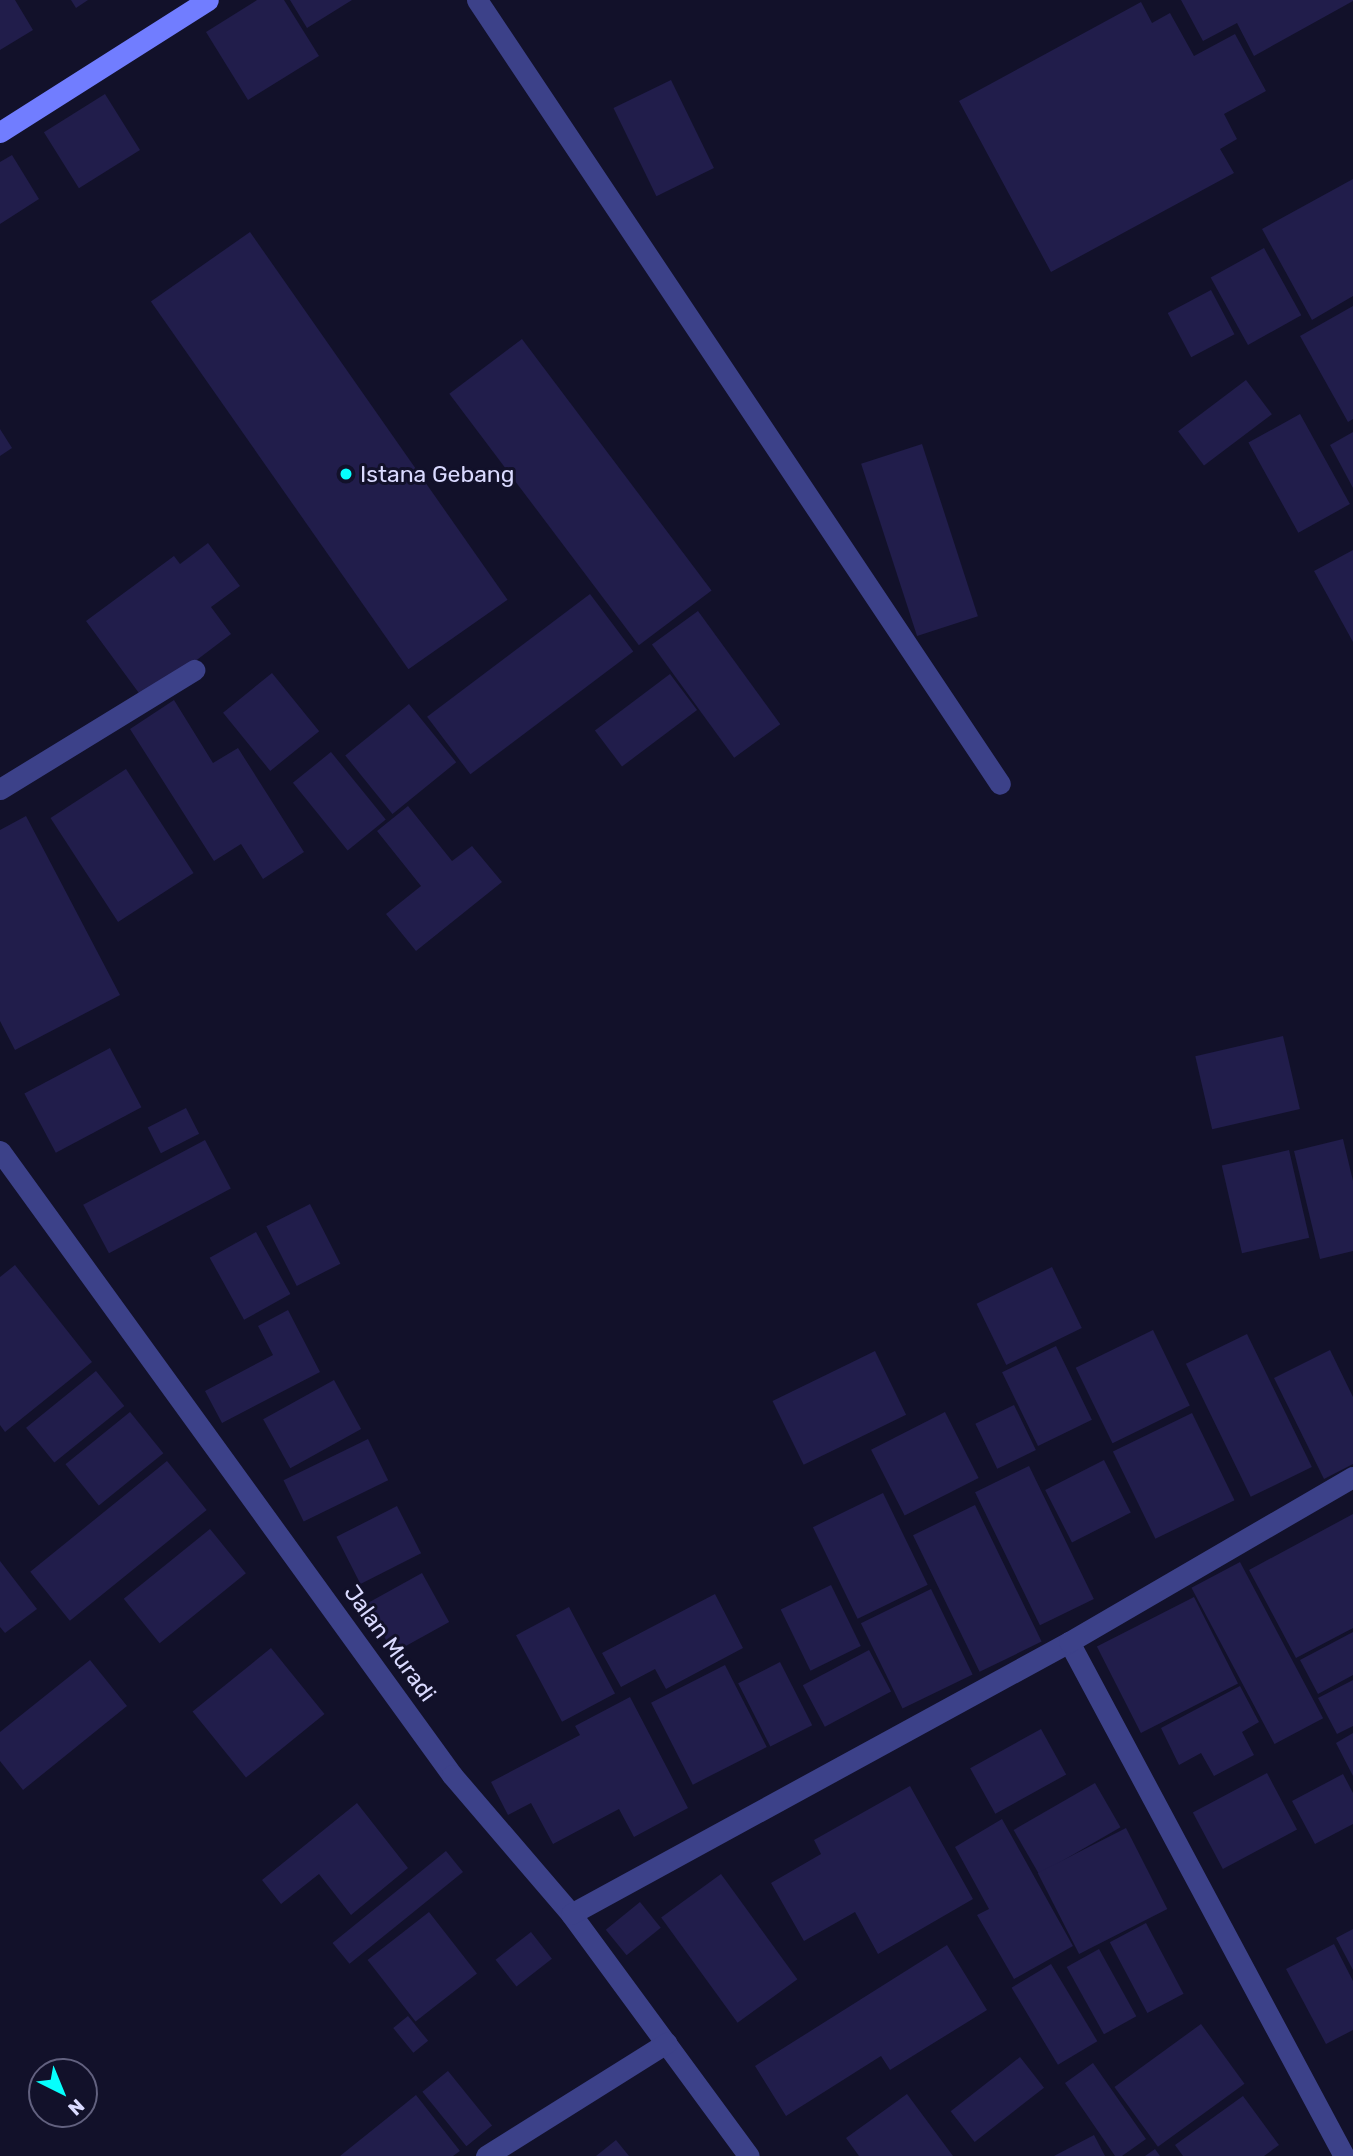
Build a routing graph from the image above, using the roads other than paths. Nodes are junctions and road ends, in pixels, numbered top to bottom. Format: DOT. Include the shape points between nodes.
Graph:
graph roads {
  1 [pos="208,0"];
  2 [pos="477,0"];
  3 [pos="0,132"];
  4 [pos="194,670"];
  5 [pos="1000,784"];
  6 [pos="0,789"];
  7 [pos="0,1151"];
  8 [pos="1353,1477"];
  9 [pos="1069,1642"];
  10 [pos="571,1914"];
  11 [pos="666,2043"];
  12 [pos="486,2156"];
  13 [pos="749,2156"];
  14 [pos="1344,2156"];
  1 -- 3 [label="main road"];
  2 -- 5 [label="street"];
  4 -- 6 [label="street"];
  7 -- 10 [label="street, Jalan Muradi" via="452,1775"];
  8 -- 9 [label="street"];
  9 -- 10 [label="street"];
  9 -- 14 [label="street"];
  10 -- 11 [label="street, Jalan Muradi"];
  11 -- 12 [label="street"];
  11 -- 13 [label="street, Jalan Muradi"];
}
